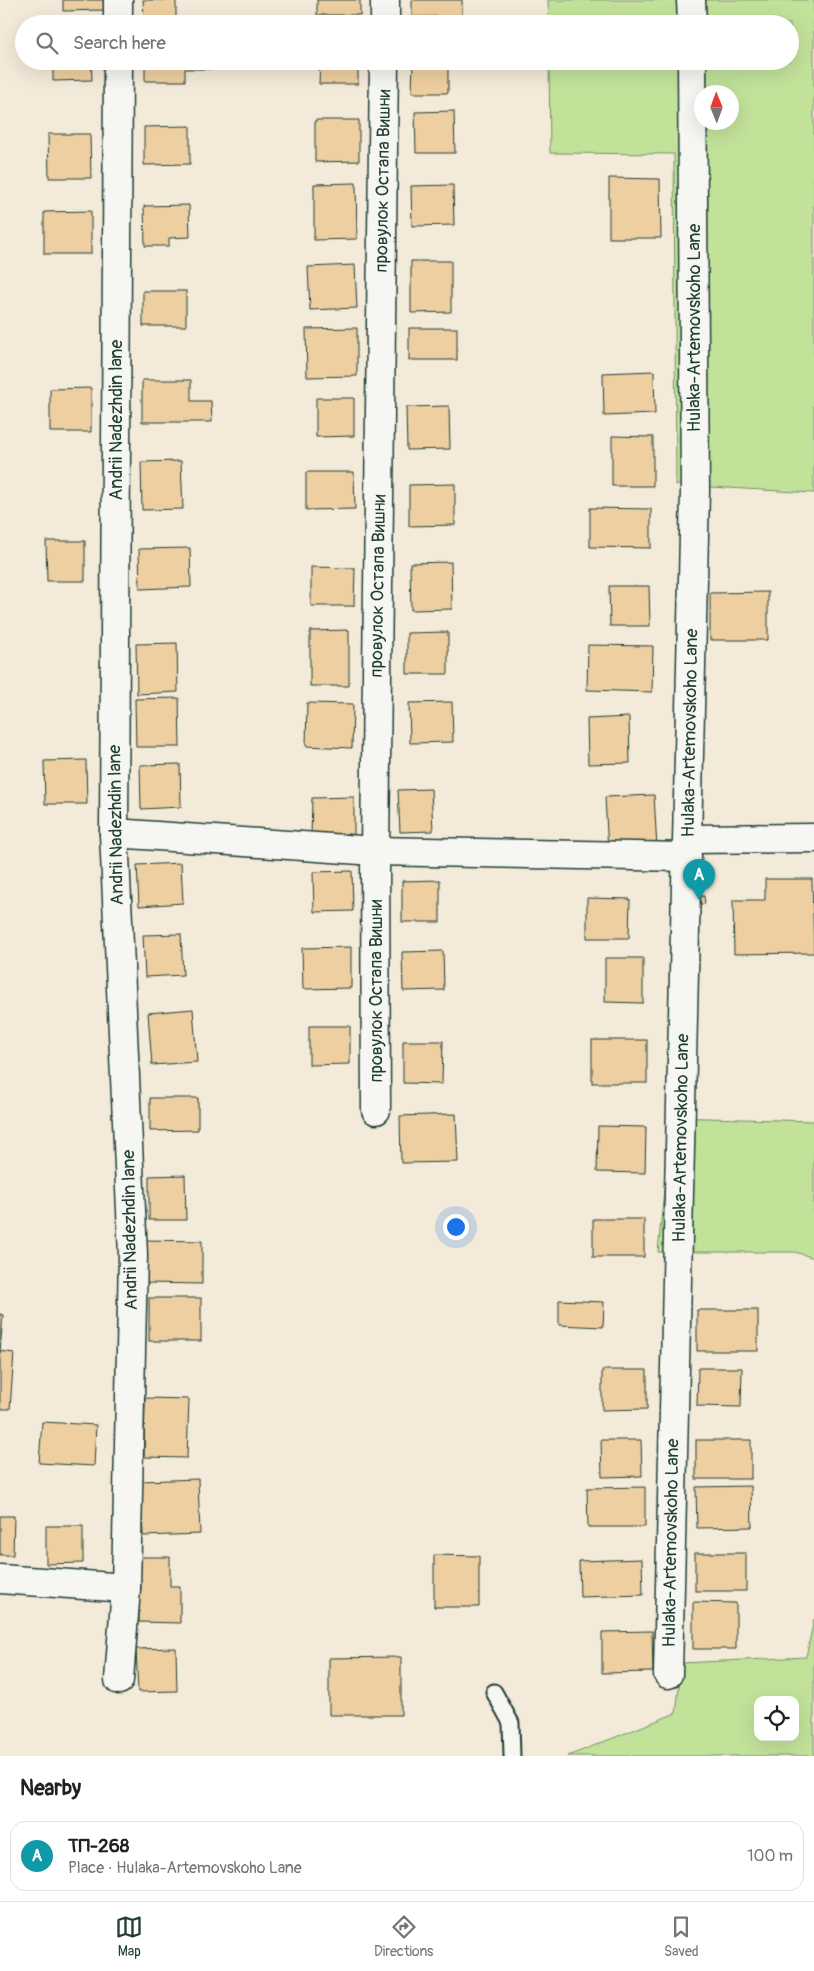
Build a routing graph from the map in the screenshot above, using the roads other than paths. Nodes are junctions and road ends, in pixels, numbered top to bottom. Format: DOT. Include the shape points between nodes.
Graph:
graph roads {
  1 [pos="118,0"];
  2 [pos="385,0"];
  3 [pos="690,0"];
  4 [pos="118,15"];
  5 [pos="385,15"];
  6 [pos="691,15"];
  7 [pos="118,70"];
  8 [pos="384,70"];
  9 [pos="692,70"];
  10 [pos="114,833"];
  11 [pos="814,838"];
  12 [pos="688,848"];
  13 [pos="375,851"];
  14 [pos="376,1110"];
  15 [pos="0,1579"];
  16 [pos="126,1588"];
  17 [pos="668,1674"];
  18 [pos="119,1680"];
  19 [pos="494,1692"];
  20 [pos="512,1756"];
  1 -- 4 [label="street"];
  2 -- 5 [label="street"];
  3 -- 6 [label="street"];
  7 -- 10 [label="street, Andrii Nadezhdin lane"];
  8 -- 13 [label="street, провулок Остапа Вишни"];
  9 -- 12 [label="street, Hulaka-Artemovskoho Lane" via="695,491"];
  10 -- 13 [label="street"];
  10 -- 16 [label="street, Andrii Nadezhdin lane" via="133,1255"];
  11 -- 12 [label="street"];
  12 -- 13 [label="street"];
  12 -- 17 [label="street, Hulaka-Artemovskoho Lane"];
  13 -- 14 [label="street, провулок Остапа Вишни"];
  15 -- 16 [label="street"];
  16 -- 18 [label="street, Andrii Nadezhdin lane"];
  19 -- 20 [label="lane" via="511,1723"];
}
